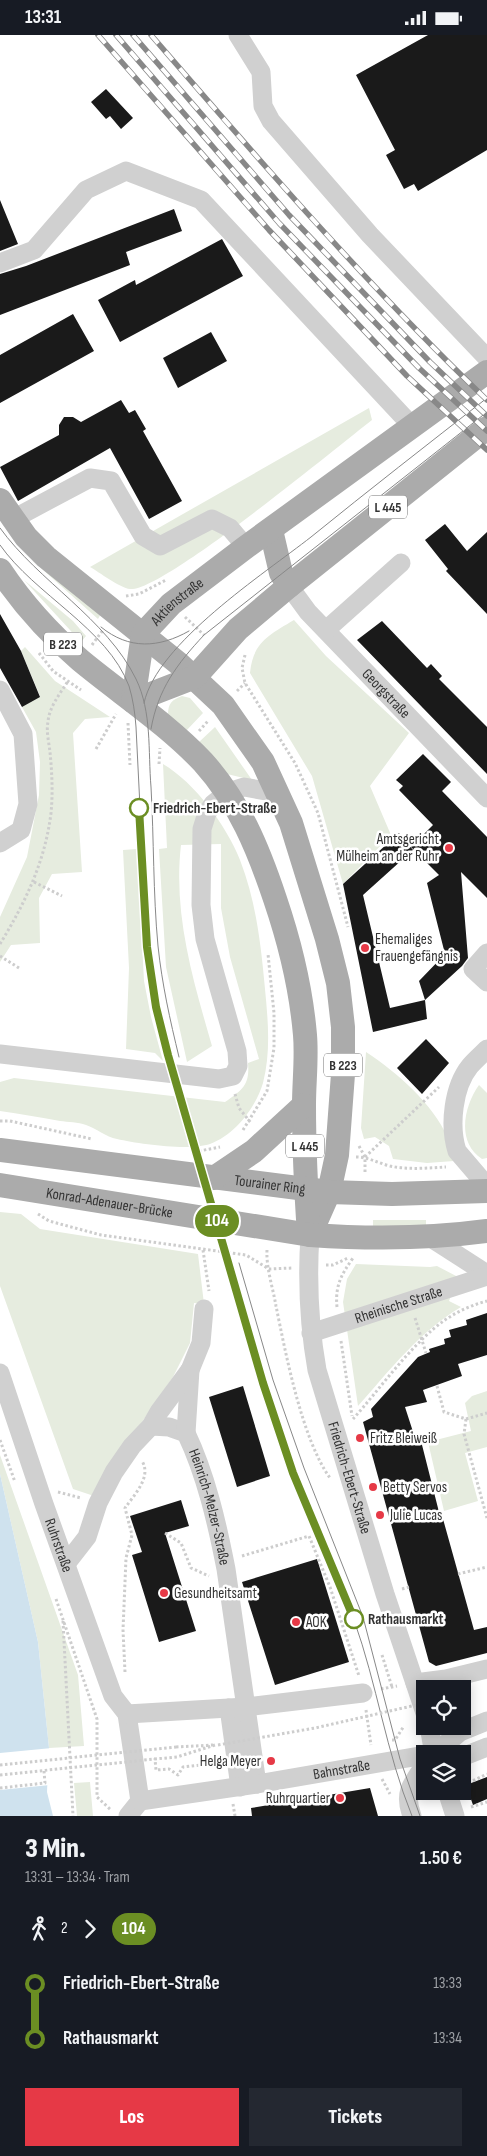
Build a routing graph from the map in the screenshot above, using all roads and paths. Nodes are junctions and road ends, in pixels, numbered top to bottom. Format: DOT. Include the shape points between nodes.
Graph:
graph roads {
  1 [pos="238,35"];
  2 [pos="0,263"];
  3 [pos="487,358"];
  4 [pos="487,372"];
  5 [pos="412,425"];
  6 [pos="487,428"];
  7 [pos="7,509"];
  8 [pos="271,529"];
  9 [pos="246,547"];
  10 [pos="401,563"];
  11 [pos="0,570"];
  12 [pos="289,586"];
  13 [pos="121,603"];
  14 [pos="171,604"];
  15 [pos="326,630"];
  16 [pos="143,634"];
  17 [pos="220,651"];
  18 [pos="82,661"];
  19 [pos="242,668"];
  20 [pos="194,677"];
  21 [pos="68,682"];
  22 [pos="0,690"];
  23 [pos="126,711"];
  24 [pos="160,745"];
  25 [pos="96,749"];
  26 [pos="159,764"];
  27 [pos="130,765"];
  28 [pos="228,793"];
  29 [pos="277,793"];
  30 [pos="487,798"];
  31 [pos="0,843"];
  32 [pos="34,882"];
  33 [pos="62,896"];
  34 [pos="487,953"];
  35 [pos="0,956"];
  36 [pos="19,968"];
  37 [pos="487,982"];
  38 [pos="487,1049"];
  39 [pos="0,1054"];
  40 [pos="233,1076"];
  41 [pos="440,1086"];
  42 [pos="304,1105"];
  43 [pos="0,1121"];
  44 [pos="240,1134"];
  45 [pos="101,1142"];
  46 [pos="222,1146"];
  47 [pos="0,1151"];
  48 [pos="184,1153"];
  49 [pos="337,1155"];
  50 [pos="365,1157"];
  51 [pos="469,1165"];
  52 [pos="214,1178"];
  53 [pos="10,1186"];
  54 [pos="487,1186"];
  55 [pos="305,1188"];
  56 [pos="487,1191"];
  57 [pos="329,1192"];
  58 [pos="35,1212"];
  59 [pos="487,1231"];
  60 [pos="310,1235"];
  61 [pos="431,1238"];
  62 [pos="203,1249"];
  63 [pos="355,1255"];
  64 [pos="308,1267"];
  65 [pos="487,1275"];
  66 [pos="487,1301"];
  67 [pos="410,1302"];
  68 [pos="204,1309"];
  69 [pos="311,1333"];
  70 [pos="421,1340"];
  71 [pos="426,1353"];
  72 [pos="190,1370"];
  73 [pos="0,1373"];
  74 [pos="437,1386"];
  75 [pos="487,1413"];
  76 [pos="353,1419"];
  77 [pos="466,1419"];
  78 [pos="151,1426"];
  79 [pos="186,1433"];
  80 [pos="0,1440"];
  81 [pos="132,1446"];
  82 [pos="17,1489"];
  83 [pos="487,1517"];
  84 [pos="165,1533"];
  85 [pos="225,1561"];
  86 [pos="66,1564"];
  87 [pos="487,1567"];
  88 [pos="458,1574"];
  89 [pos="228,1584"];
  90 [pos="53,1590"];
  91 [pos="63,1618"];
  92 [pos="382,1655"];
  93 [pos="487,1669"];
  94 [pos="125,1677"];
  95 [pos="415,1683"];
  96 [pos="416,1686"];
  97 [pos="392,1687"];
  98 [pos="363,1693"];
  99 [pos="416,1705"];
  100 [pos="237,1707"];
  101 [pos="127,1714"];
  102 [pos="487,1721"];
  103 [pos="404,1726"];
  104 [pos="388,1741"];
  105 [pos="379,1743"];
  106 [pos="218,1745"];
  107 [pos="371,1745"];
  108 [pos="445,1745"];
  109 [pos="487,1747"];
  110 [pos="471,1753"];
  111 [pos="416,1757"];
  112 [pos="155,1759"];
  113 [pos="203,1764"];
  114 [pos="374,1764"];
  115 [pos="0,1765"];
  116 [pos="44,1771"];
  117 [pos="487,1774"];
  118 [pos="0,1775"];
  119 [pos="416,1777"];
  120 [pos="471,1781"];
  121 [pos="248,1786"];
  122 [pos="0,1788"];
  123 [pos="391,1799"];
  124 [pos="459,1800"];
  125 [pos="468,1800"];
  126 [pos="140,1801"];
  127 [pos="487,1802"];
  128 [pos="463,1812"];
  129 [pos="73,1816"];
  130 [pos="117,1816"];
  131 [pos="128,1816"];
  132 [pos="412,1816"];
  133 [pos="473,1816"];
  1 -- 3 [label="street" via="261,73 264,106 270,121 370,235"];
  2 -- 5 [label="street" via="34,250 86,190 126,171 201,200"];
  4 -- 5 [label="main road, Aktienstraße"];
  5 -- 8 [label="main road, Aktienstraße"];
  6 -- 12 [label="main road, L 445"];
  7 -- 9 [label="street" via="90,478 111,481 144,535 160,545 212,519 230,528"];
  7 -- 13 [label="main road, Friedrich-Ebert-Straße / B 223" via="26,537 46,557"];
  8 -- 9 [label="main road, Aktienstraße"];
  8 -- 12 [label="main road" via="281,573"];
  9 -- 14 [label="main road, Aktienstraße"];
  10 -- 15 [label="street"];
  11 -- 18 [label="main road, Friedrich-Ebert-Straße / B 223" via="49,632"];
  12 -- 15 [label="street, Georgstraße"];
  12 -- 17 [label="main road, L 445" via="238,629"];
  13 -- 14 [label="path" via="154,586"];
  13 -- 16 [label="main road, Friedrich-Ebert-Straße / B 223"];
  13 -- 18 [label="path"];
  14 -- 16 [label="main road, Aktienstraße"];
  14 -- 17 [label="path"];
  15 -- 30 [label="street, Georgstraße"];
  16 -- 20 [label="main road, Friedrich-Ebert-Straße / B 223"];
  16 -- 23 [label="main road, Aktienstraße"];
  17 -- 19 [label="path"];
  17 -- 20 [label="main road, L 445"];
  18 -- 21 [label="path"];
  18 -- 23 [label="main road, Friedrich-Ebert-Straße / B 223"];
  20 -- 23 [label="main road, L 445"];
  20 -- 29 [label="main road, Friedrich-Ebert-Straße / B 223" via="223,705 263,762"];
  22 -- 31 [label="street" via="23,734 28,804 21,830"];
  23 -- 25 [label="path"];
  23 -- 27 [label="path"];
  23 -- 28 [label="main road, Friedrich-Ebert-Straße / B 223" via="154,716"];
  24 -- 26 [label="path"];
  28 -- 29 [label="street" via="244,787"];
  28 -- 40 [label="street" via="206,813 202,829 201,905 204,939 236,1051 238,1066"];
  28 -- 42 [label="main road, Friedrich-Ebert-Straße / B 223" via="248,826 263,861 290,944 306,1037"];
  29 -- 49 [label="main road, Friedrich-Ebert-Straße / B 223" via="291,823 328,939 338,983 343,1027 343,1074"];
  32 -- 33 [label="path"];
  34 -- 37 [label="street" via="473,969"];
  35 -- 36 [label="path"];
  38 -- 51 [label="street" via="463,1077 454,1115 457,1151"];
  39 -- 40 [label="street" via="219,1079"];
  40 -- 44 [label="path" via="236,1100 250,1122"];
  41 -- 50 [label="path"];
  42 -- 52 [label="main road" via="254,1151"];
  42 -- 55 [label="main road, Friedrich-Ebert-Straße / L 445"];
  43 -- 45 [label="path"];
  46 -- 48 [label="path"];
  47 -- 52 [label="main road, Tourainer Ring"];
  49 -- 50 [label="path"];
  49 -- 57 [label="main road, Friedrich-Ebert-Straße / B 223"];
  50 -- 51 [label="path" via="390,1166"];
  51 -- 54 [label="street"];
  52 -- 55 [label="main road, Tourainer Ring"];
  53 -- 60 [label="main road, Konrad-Adenauer-Brücke"];
  55 -- 57 [label="main road, Tourainer Ring"];
  55 -- 60 [label="main road, Friedrich-Ebert-Straße / L 445"];
  56 -- 57 [label="main road, Tourainer Ring"];
  57 -- 60 [label="main road, Friedrich-Ebert-Straße / B 223"];
  58 -- 62 [label="path" via="49,1221 102,1235"];
  59 -- 61 [label="main road"];
  60 -- 61 [label="main road" via="360,1239"];
  60 -- 64 [label="street, Friedrich-Ebert-Straße / L 445"];
  61 -- 65 [label="street, Rheinische Straße"];
  62 -- 64 [label="path" via="246,1255 269,1269"];
  62 -- 68 [label="path" via="209,1296"];
  63 -- 64 [label="path" via="333,1265"];
  64 -- 69 [label="street, Friedrich-Ebert-Straße / L 445"];
  65 -- 67 [label="street, Rheinische Straße"];
  66 -- 70 [label="path" via="444,1320"];
  67 -- 69 [label="street, Rheinische Straße"];
  67 -- 70 [label="path"];
  68 -- 72 [label="street" via="201,1343"];
  69 -- 95 [label="street, Friedrich-Ebert-Straße / L 445" via="322,1389"];
  70 -- 71 [label="path"];
  70 -- 76 [label="path"];
  72 -- 78 [label="street"];
  72 -- 79 [label="street"];
  73 -- 86 [label="street, Ruhrstraße"];
  74 -- 77 [label="path" via="444,1412"];
  75 -- 77 [label="path"];
  77 -- 83 [label="path" via="464,1434"];
  78 -- 79 [label="street, Heinrich-Melzer-Straße" via="169,1427"];
  78 -- 81 [label="street"];
  79 -- 85 [label="street, Heinrich-Melzer-Straße" via="194,1449"];
  80 -- 82 [label="path"];
  81 -- 86 [label="street" via="102,1495 87,1537"];
  81 -- 94 [label="path" via="145,1466 146,1477 125,1508 132,1535 126,1558"];
  84 -- 89 [label="path" via="181,1543 191,1568"];
  85 -- 89 [label="street, Heinrich-Melzer-Straße"];
  85 -- 98 [label="path" via="309,1536 341,1617"];
  86 -- 101 [label="street, Ruhrstraße" via="113,1696"];
  87 -- 88 [label="path"];
  89 -- 100 [label="street, Heinrich-Melzer-Straße"];
  90 -- 91 [label="path"];
  91 -- 129 [label="path"];
  91 -- 130 [label="path" via="97,1719 97,1797"];
  92 -- 97 [label="path"];
  93 -- 95 [label="street"];
  95 -- 96 [label="street, Friedrich-Ebert-Straße / L 445"];
  98 -- 100 [label="street"];
  98 -- 107 [label="path"];
  99 -- 106 [label="path, bridge" via="315,1728"];
  100 -- 101 [label="street"];
  100 -- 121 [label="street"];
  101 -- 126 [label="street"];
  102 -- 108 [label="street" via="460,1732"];
  103 -- 104 [label="path" via="395,1740"];
  105 -- 107 [label="path"];
  106 -- 112 [label="path" via="177,1757"];
  106 -- 115 [label="path, bridge"];
  107 -- 114 [label="path"];
  109 -- 110 [label="street"];
  111 -- 114 [label="street, Bahnstraße"];
  112 -- 113 [label="path" via="156,1770 169,1769 178,1775 182,1767"];
  112 -- 116 [label="path, bridge"];
  114 -- 121 [label="street, Bahnstraße"];
  114 -- 123 [label="path"];
  116 -- 118 [label="path, bridge"];
  116 -- 122 [label="path" via="45,1783"];
  117 -- 120 [label="path"];
  119 -- 132 [label="street" via="409,1786"];
  121 -- 126 [label="street, Bahnstraße"];
  124 -- 128 [label="street"];
  125 -- 128 [label="path"];
  126 -- 131 [label="street"];
  127 -- 128 [label="path"];
  128 -- 133 [label="path"];
}
